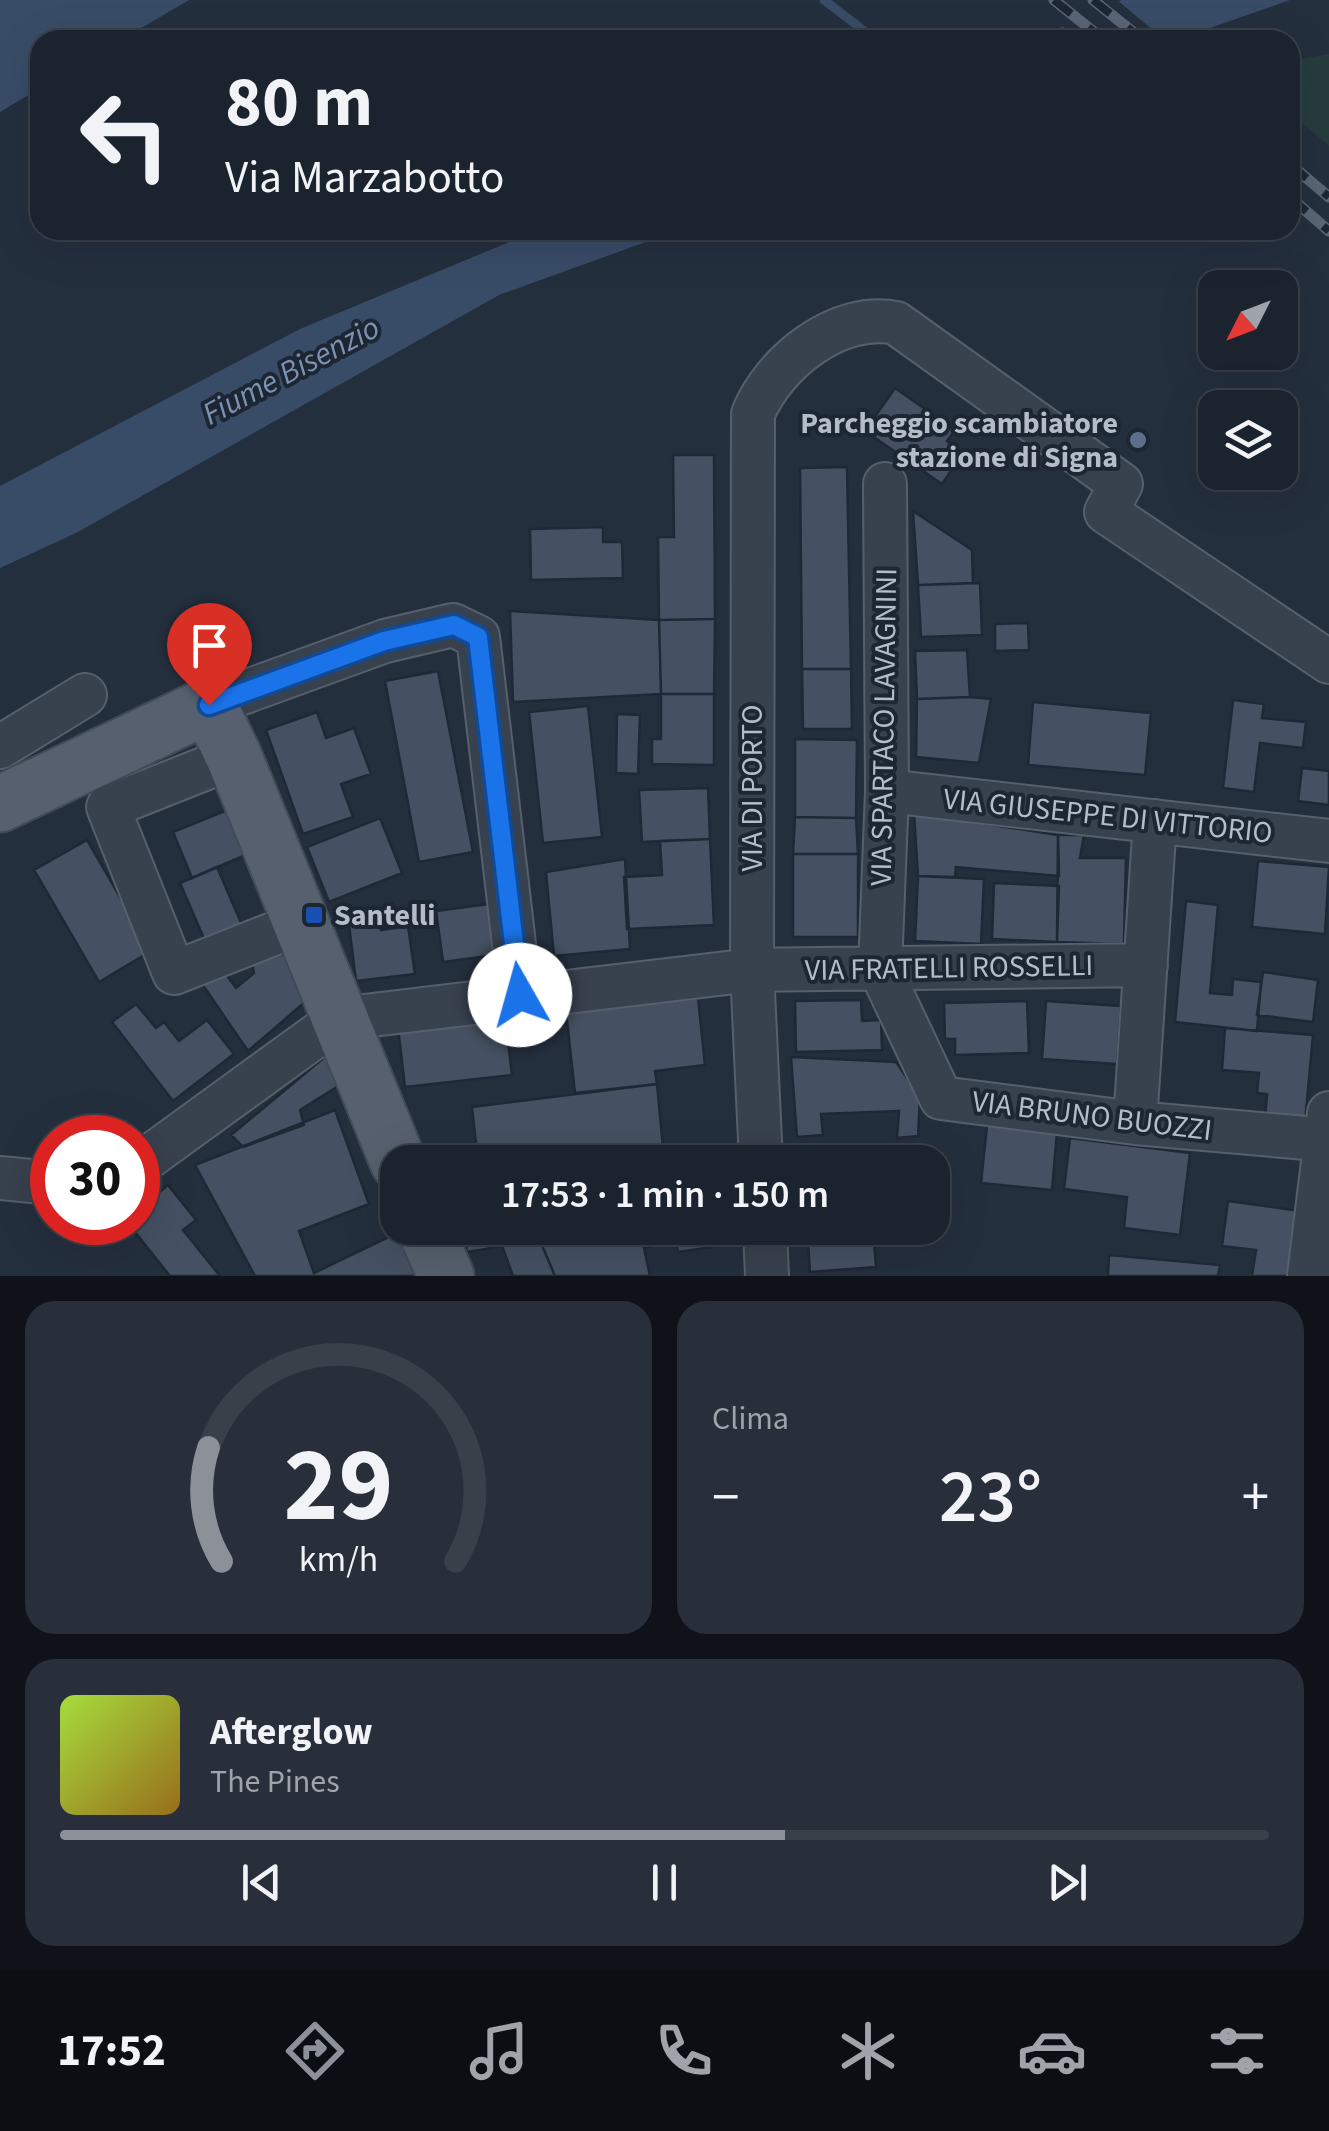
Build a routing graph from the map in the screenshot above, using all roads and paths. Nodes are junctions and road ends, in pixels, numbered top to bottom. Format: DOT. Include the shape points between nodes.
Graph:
graph roads {
  1 [pos="885,484"];
  2 [pos="1329,662"];
  3 [pos="84,694"];
  4 [pos="209,705"];
  5 [pos="0,747"];
  6 [pos="234,757"];
  7 [pos="886,791"];
  8 [pos="0,804"];
  9 [pos="1155,821"];
  10 [pos="1329,841"];
  11 [pos="301,923"];
  12 [pos="1146,965"];
  13 [pos="880,969"];
  14 [pos="752,970"];
  15 [pos="520,995"];
  16 [pos="338,1019"];
  17 [pos="1135,1122"];
  18 [pos="1328,1131"];
  19 [pos="391,1145"];
  20 [pos="761,1145"];
  21 [pos="160,1149"];
  22 [pos="0,1178"];
  23 [pos="30,1181"];
  24 [pos="432,1245"];
  25 [pos="766,1245"];
  26 [pos="446,1276"];
  27 [pos="767,1276"];
  28 [pos="1308,1276"];
  1 -- 7 [label="street, VIA SPARTACO LAVAGNINI"];
  2 -- 14 [label="street, VIA DI PORTO" via="1106,512 1121,484 896,323 870,318 795,354 764,387 754,414"];
  3 -- 5 [label="street"];
  4 -- 6 [label="main road"];
  4 -- 8 [label="main road"];
  4 -- 15 [label="street" via="384,641 454,625 478,637"];
  6 -- 11 [label="main road"];
  6 -- 11 [label="street" via="108,807 174,973"];
  7 -- 9 [label="street, VIA GIUSEPPE DI VITTORIO"];
  7 -- 13 [label="street, VIA SPARTACO LAVAGNINI"];
  9 -- 10 [label="street, VIA GIUSEPPE DI VITTORIO"];
  9 -- 12 [label="street"];
  11 -- 16 [label="main road"];
  12 -- 13 [label="street, VIA FRATELLI ROSSELLI"];
  12 -- 17 [label="street"];
  13 -- 14 [label="street, VIA FRATELLI ROSSELLI"];
  13 -- 17 [label="street, VIA BRUNO BUOZZI" via="941,1098"];
  14 -- 15 [label="street, VIA FRATELLI ROSSELLI"];
  14 -- 20 [label="street, VIA DI PORTO"];
  15 -- 16 [label="street, VIA FRATELLI ROSSELLI"];
  16 -- 19 [label="main road"];
  16 -- 21 [label="street"];
  17 -- 18 [label="street, VIA BRUNO BUOZZI"];
  18 -- 28 [label="street"];
  22 -- 23 [label="street"];
  24 -- 26 [label="main road"];
  25 -- 27 [label="street"];
}
